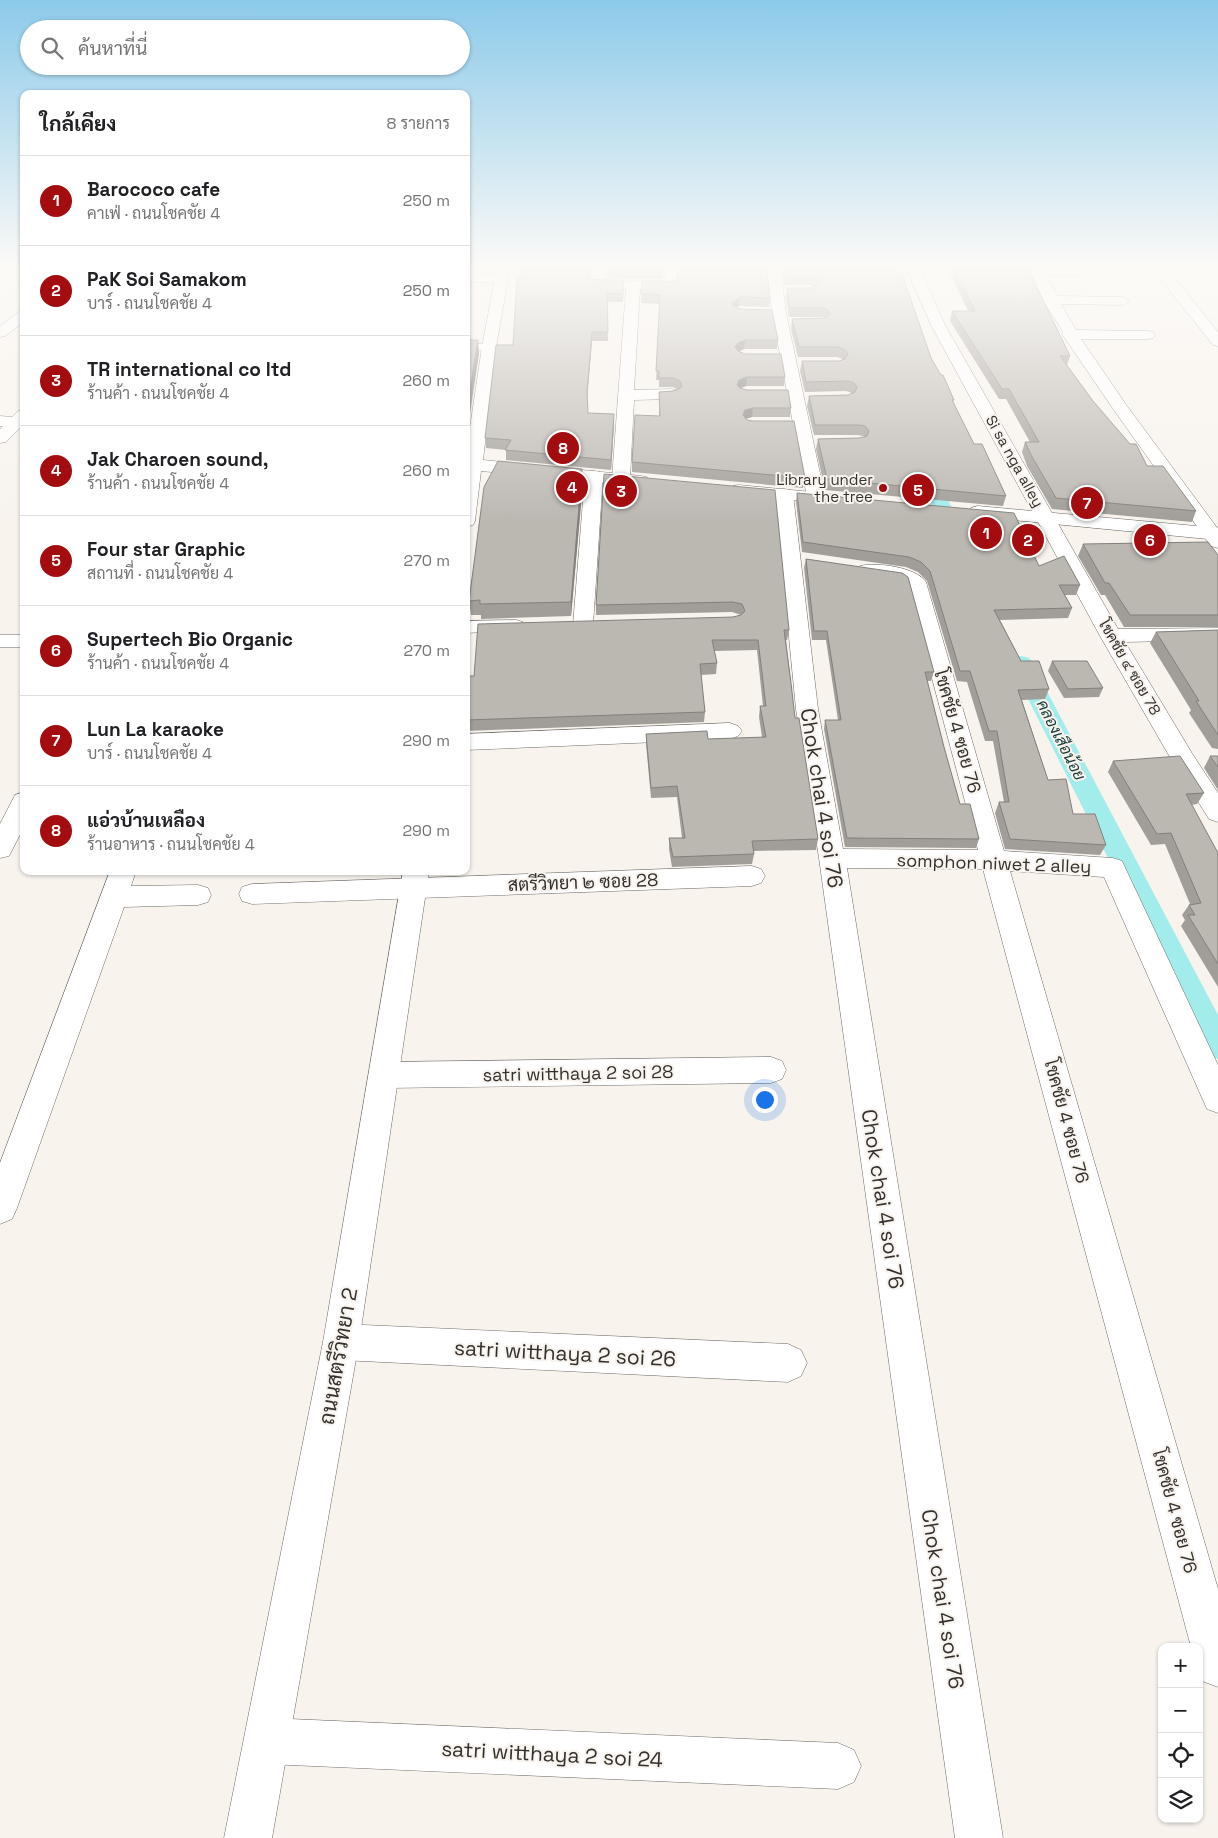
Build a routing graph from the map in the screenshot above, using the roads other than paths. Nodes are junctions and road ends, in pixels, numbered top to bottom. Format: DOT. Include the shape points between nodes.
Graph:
graph roads {
  1 [pos="488,351"];
  2 [pos="629,351"];
  3 [pos="787,351"];
  4 [pos="953,351"];
  5 [pos="1080,351"];
  6 [pos="770,356"];
  7 [pos="789,360"];
  8 [pos="808,364"];
  9 [pos="775,393"];
  10 [pos="626,394"];
  11 [pos="672,394"];
  12 [pos="796,396"];
  13 [pos="816,398"];
  14 [pos="15,420"];
  15 [pos="782,424"];
  16 [pos="802,424"];
  17 [pos="0,438"];
  18 [pos="470,465"];
  19 [pos="594,476"];
  20 [pos="621,479"];
  21 [pos="659,482"];
  22 [pos="727,489"];
  23 [pos="784,494"];
  24 [pos="816,497"];
  25 [pos="852,500"];
  26 [pos="964,511"];
  27 [pos="1047,518"];
  28 [pos="1216,537"];
  29 [pos="852,568"];
  30 [pos="583,625"];
  31 [pos="534,626"];
  32 [pos="470,627"];
  33 [pos="1218,634"];
  34 [pos="1111,636"];
  35 [pos="0,641"];
  36 [pos="20,641"];
  37 [pos="730,731"];
  38 [pos="470,742"];
  39 [pos="1209,758"];
  40 [pos="1183,759"];
  41 [pos="20,808"];
  42 [pos="1218,813"];
  43 [pos="0,849"];
  44 [pos="832,858"];
  45 [pos="995,860"];
  46 [pos="752,876"];
  47 [pos="415,880"];
  48 [pos="118,884"];
  49 [pos="252,894"];
  50 [pos="198,896"];
  51 [pos="771,1070"];
  52 [pos="385,1075"];
  53 [pos="1218,1099"];
  54 [pos="0,1208"];
  55 [pos="342,1342"];
  56 [pos="788,1363"];
  57 [pos="1218,1665"];
  58 [pos="267,1741"];
  59 [pos="838,1766"];
  60 [pos="248,1838"];
  61 [pos="979,1838"];
  1 -- 18 [label="street"];
  2 -- 10 [label="street"];
  3 -- 7 [label="street"];
  4 -- 27 [label="street, Si sa nga alley"];
  5 -- 28 [label="street"];
  6 -- 7 [label="street"];
  7 -- 8 [label="street"];
  7 -- 12 [label="street"];
  9 -- 12 [label="street"];
  10 -- 11 [label="street"];
  10 -- 20 [label="street"];
  12 -- 13 [label="street"];
  12 -- 16 [label="street"];
  14 -- 17 [label="street"];
  15 -- 16 [label="street"];
  16 -- 24 [label="street" via="814,442"];
  18 -- 19 [label="street"];
  19 -- 20 [label="street"];
  19 -- 30 [label="street"];
  20 -- 21 [label="street"];
  22 -- 23 [label="street"];
  23 -- 24 [label="street"];
  23 -- 44 [label="street, Chok chai 4 soi 76" via="800,560 807,709"];
  24 -- 25 [label="street"];
  26 -- 27 [label="street"];
  27 -- 28 [label="street"];
  27 -- 34 [label="street, โชคชัย ๔ ซอย 78"];
  29 -- 45 [label="street, โชคชัย 4 ซอย 76" via="906,575 916,582"];
  31 -- 32 [label="street"];
  33 -- 34 [label="street"];
  34 -- 40 [label="street, โชคชัย ๔ ซอย 78"];
  35 -- 36 [label="street"];
  37 -- 38 [label="street"];
  39 -- 40 [label="street"];
  40 -- 42 [label="street, โชคชัย ๔ ซอย 78"];
  41 -- 43 [label="street"];
  44 -- 45 [label="street, somphon niwet 2 alley"];
  44 -- 61 [label="street, Chok chai 4 soi 76"];
  45 -- 53 [label="street, somphon niwet 2 alley" via="1113,868"];
  45 -- 57 [label="street, โชคชัย 4 ซอย 76"];
  46 -- 47 [label="street, สตรีวิทยา ๒ ซอย 28"];
  47 -- 49 [label="street, สตรีวิทยา ๒ ซอย 28"];
  47 -- 52 [label="street, ถนนสตรีวิทยา 2"];
  48 -- 50 [label="street"];
  48 -- 54 [label="street"];
  51 -- 52 [label="street, satri witthaya 2 soi 28"];
  52 -- 55 [label="street, ถนนสตรีวิทยา 2"];
  55 -- 56 [label="street, satri witthaya 2 soi 26"];
  55 -- 58 [label="street, ถนนสตรีวิทยา 2"];
  58 -- 59 [label="street, satri witthaya 2 soi 24"];
  58 -- 60 [label="street, ถนนสตรีวิทยา 2"];
}
